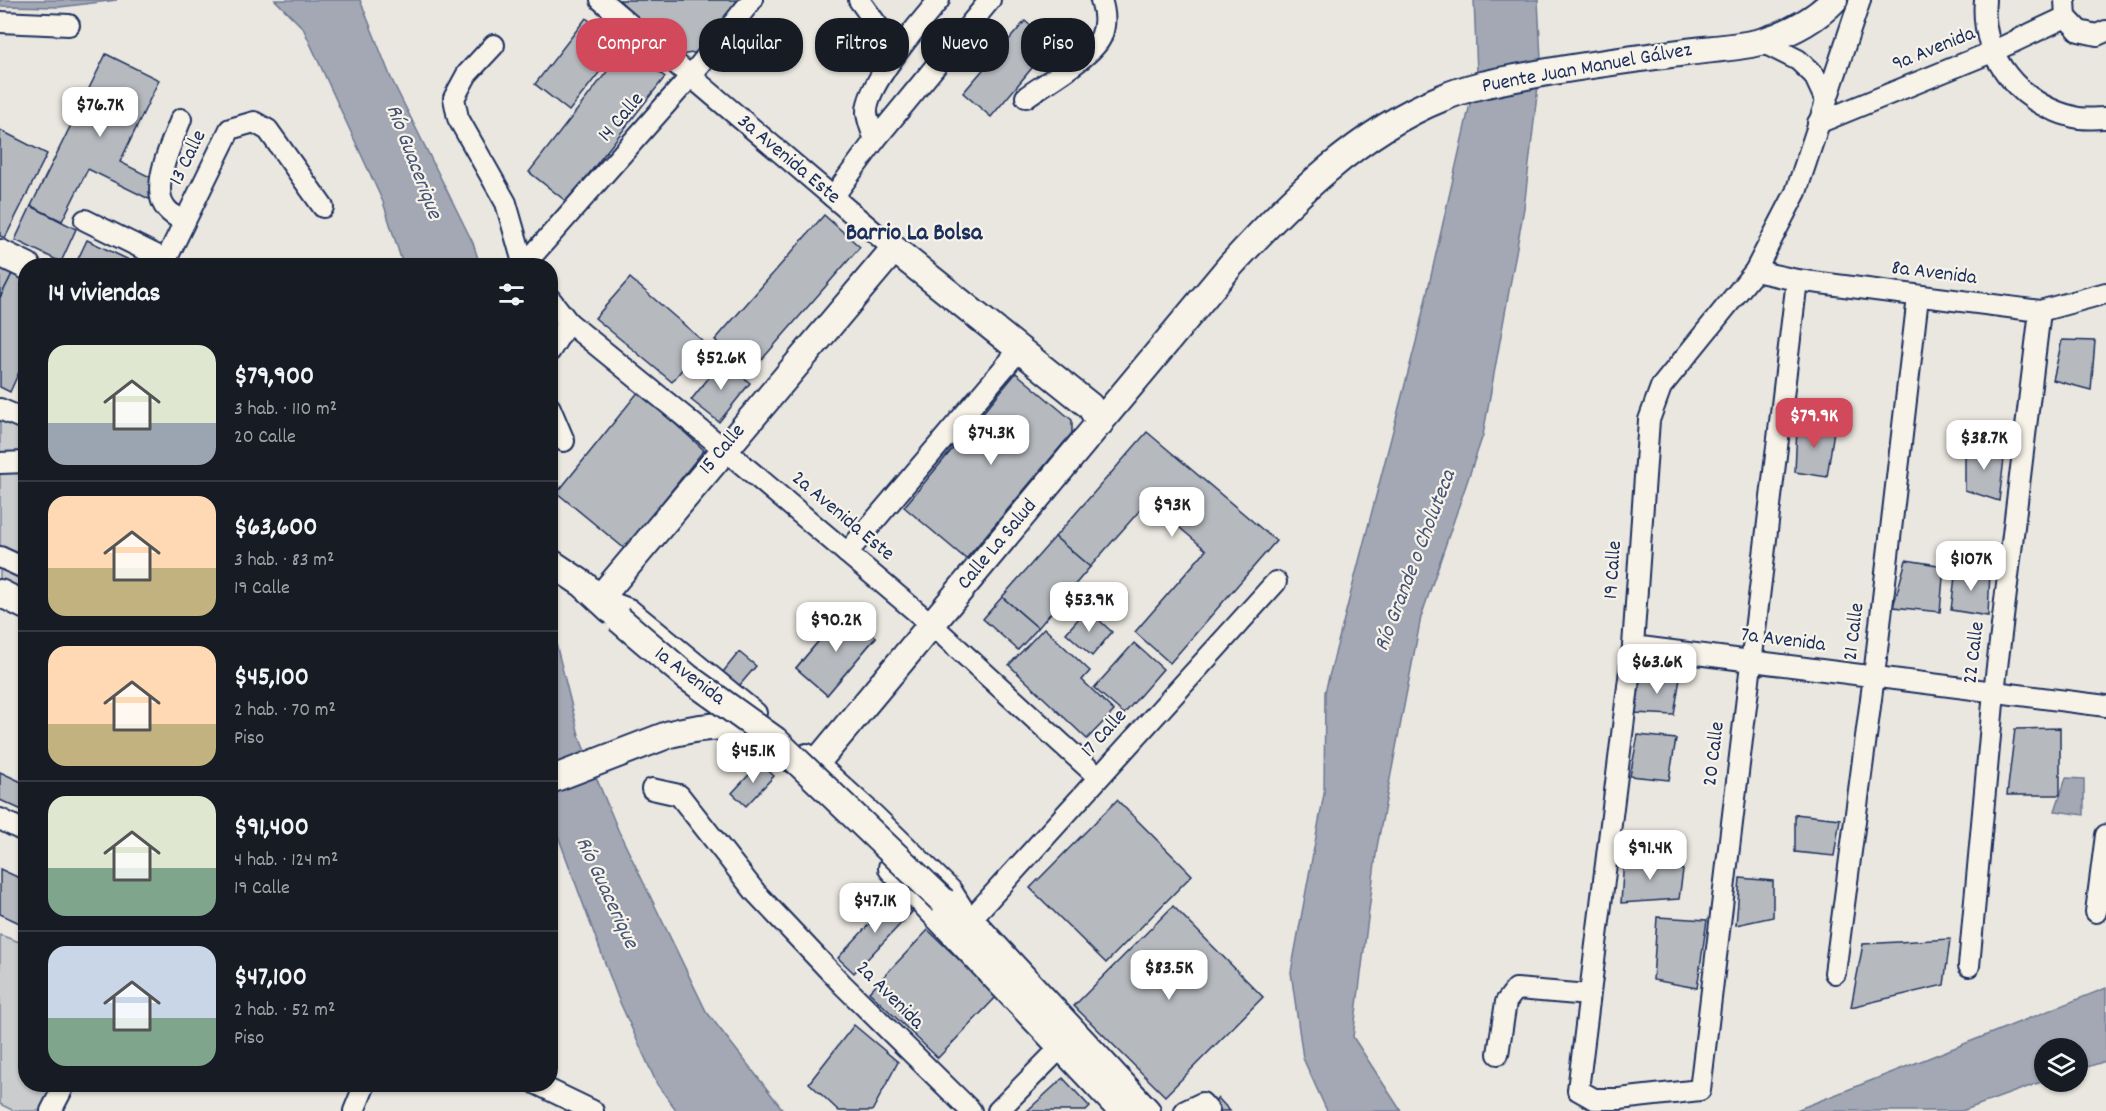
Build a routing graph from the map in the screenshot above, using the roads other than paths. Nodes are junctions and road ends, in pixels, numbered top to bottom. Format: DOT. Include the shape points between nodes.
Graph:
graph roads {
  1 [pos="601,0"];
  2 [pos="752,0"];
  3 [pos="858,0"];
  4 [pos="939,0"];
  5 [pos="990,0"];
  6 [pos="1101,0"];
  7 [pos="1834,0"];
  8 [pos="1860,0"];
  9 [pos="1985,0"];
  10 [pos="2066,8"];
  11 [pos="871,18"];
  12 [pos="0,22"];
  13 [pos="69,25"];
  14 [pos="2106,31"];
  15 [pos="909,36"];
  16 [pos="1752,43"];
  17 [pos="494,45"];
  18 [pos="1992,52"];
  19 [pos="884,72"];
  20 [pos="690,77"];
  21 [pos="1026,97"];
  22 [pos="1826,101"];
  23 [pos="2106,118"];
  24 [pos="181,119"];
  25 [pos="1818,123"];
  26 [pos="875,140"];
  27 [pos="833,197"];
  28 [pos="323,207"];
  29 [pos="1273,219"];
  30 [pos="85,220"];
  31 [pos="184,222"];
  32 [pos="894,249"];
  33 [pos="0,252"];
  34 [pos="156,258"];
  35 [pos="167,258"];
  36 [pos="522,258"];
  37 [pos="530,258"];
  38 [pos="18,261"];
  39 [pos="1755,271"];
  40 [pos="1797,280"];
  41 [pos="2106,293"];
  42 [pos="1918,297"];
  43 [pos="558,309"];
  44 [pos="2040,311"];
  45 [pos="568,322"];
  46 [pos="558,338"];
  47 [pos="1020,349"];
  48 [pos="0,409"];
  49 [pos="1100,413"];
  50 [pos="18,417"];
  51 [pos="558,427"];
  52 [pos="564,441"];
  53 [pos="724,449"];
  54 [pos="18,462"];
  55 [pos="0,463"];
  56 [pos="847,553"];
  57 [pos="0,557"];
  58 [pos="18,565"];
  59 [pos="558,568"];
  60 [pos="1276,582"];
  61 [pos="591,591"];
  62 [pos="0,594"];
  63 [pos="18,602"];
  64 [pos="931,624"];
  65 [pos="1633,646"];
  66 [pos="1750,661"];
  67 [pos="1874,676"];
  68 [pos="1994,692"];
  69 [pos="2106,706"];
  70 [pos="719,727"];
  71 [pos="817,762"];
  72 [pos="558,777"];
  73 [pos="1098,777"];
  74 [pos="652,789"];
  75 [pos="0,819"];
  76 [pos="18,828"];
  77 [pos="2106,836"];
  78 [pos="2096,912"];
  79 [pos="970,920"];
  80 [pos="1969,966"];
  81 [pos="1835,973"];
  82 [pos="1589,994"];
  83 [pos="1062,1046"];
  84 [pos="1498,1054"];
  85 [pos="1578,1089"];
  86 [pos="61,1092"];
  87 [pos="362,1092"];
  88 [pos="557,1092"];
  89 [pos="51,1111"];
  90 [pos="354,1111"];
  91 [pos="593,1111"];
  92 [pos="971,1111"];
  93 [pos="998,1111"];
  94 [pos="1122,1111"];
  95 [pos="1147,1111"];
  96 [pos="1185,1111"];
  97 [pos="1209,1111"];
  1 -- 20 [label="street, 3a Avenida Este"];
  2 -- 20 [label="street, 14 Calle"];
  3 -- 11 [label="street"];
  4 -- 15 [label="street"];
  5 -- 26 [label="street"];
  6 -- 21 [label="street" via="1106,15 1101,37 1090,52"];
  7 -- 16 [label="main road" via="1797,27"];
  8 -- 22 [label="street, 19 Calle"];
  9 -- 18 [label="street" via="1983,16"];
  10 -- 14 [label="street" via="2079,31 2097,35"];
  10 -- 18 [label="street, 9a Avenida"];
  12 -- 13 [label="street"];
  16 -- 22 [label="street" via="1798,60 1814,75"];
  16 -- 29 [label="main road, Puente Juan Manuel Gálvez" via="1556,70 1443,97 1407,114 1362,144"];
  17 -- 36 [label="street" via="467,74 454,98 458,118 506,203"];
  18 -- 23 [label="street" via="2012,83 2041,106 2076,118"];
  18 -- 25 [label="street, 9a Avenida"];
  19 -- 26 [label="street" via="867,111"];
  20 -- 27 [label="street, 3a Avenida Este"];
  20 -- 37 [label="street, 14 Calle"];
  22 -- 25 [label="street, 19 Calle"];
  24 -- 31 [label="street" via="162,171 159,192 165,208"];
  25 -- 39 [label="street, 19 Calle" via="1796,192"];
  26 -- 27 [label="street"];
  27 -- 32 [label="street, 3a Avenida Este"];
  28 -- 31 [label="street, 13 Calle" via="268,130 254,122 230,129"];
  29 -- 49 [label="main road, Calle La Salud"];
  30 -- 34 [label="street"];
  31 -- 35 [label="street, 13 Calle"];
  32 -- 47 [label="main road, 3a Avenida Este"];
  32 -- 53 [label="main road, 15 Calle"];
  33 -- 38 [label="main road"];
  39 -- 40 [label="street, 8a Avenida"];
  39 -- 65 [label="street, 19 Calle" via="1661,387 1649,420"];
  40 -- 42 [label="street, 8a Avenida"];
  40 -- 66 [label="street, 20 Calle"];
  41 -- 44 [label="street, 8a Avenida"];
  42 -- 44 [label="street, 8a Avenida"];
  42 -- 67 [label="street, 21 Calle"];
  43 -- 45 [label="street, 2a Avenida Este"];
  44 -- 68 [label="street, 22 Calle"];
  45 -- 46 [label="street"];
  45 -- 53 [label="street, 2a Avenida Este"];
  47 -- 49 [label="main road, 3a Avenida Este"];
  47 -- 56 [label="street"];
  48 -- 50 [label="street"];
  49 -- 64 [label="main road, Calle La Salud"];
  51 -- 52 [label="street"];
  53 -- 56 [label="street, 2a Avenida Este"];
  53 -- 61 [label="main road, 15 Calle"];
  54 -- 55 [label="street"];
  56 -- 64 [label="street, 2a Avenida Este"];
  57 -- 58 [label="street"];
  59 -- 61 [label="main road, 1a Avenida"];
  60 -- 73 [label="street, 17 Calle"];
  61 -- 71 [label="street, 1a Avenida" via="628,609"];
  61 -- 79 [label="main road, 1a Avenida, bridge" via="687,677 775,740 943,901"];
  62 -- 63 [label="main road"];
  64 -- 71 [label="main road, Calle La Salud"];
  64 -- 73 [label="street, 2a Avenida Este"];
  65 -- 66 [label="street, 7a Avenida"];
  65 -- 82 [label="street, 19 Calle"];
  66 -- 67 [label="street, 7a Avenida"];
  66 -- 85 [label="street, 20 Calle" via="1700,1090 1619,1100 1594,1099"];
  67 -- 68 [label="street, 7a Avenida"];
  67 -- 81 [label="street, 21 Calle"];
  68 -- 69 [label="street, 7a Avenida"];
  68 -- 80 [label="street, 22 Calle"];
  70 -- 71 [label="main road" via="748,729 797,762"];
  70 -- 72 [label="main road" via="670,734"];
  70 -- 83 [label="main road" via="746,737 818,793"];
  71 -- 79 [label="street, 1a Avenida" via="951,890"];
  73 -- 79 [label="street, 17 Calle"];
  74 -- 92 [label="street, 2a Avenida" via="679,795 756,893"];
  75 -- 76 [label="street"];
  77 -- 78 [label="street"];
  79 -- 95 [label="main road, 1a Avenida"];
  82 -- 84 [label="street" via="1516,989 1506,1002"];
  82 -- 85 [label="street, 19 Calle"];
  83 -- 93 [label="street"];
  83 -- 94 [label="main road"];
  86 -- 89 [label="street"];
  87 -- 90 [label="street"];
  88 -- 91 [label="street"];
  96 -- 97 [label="street" via="1202,1103"];
}
